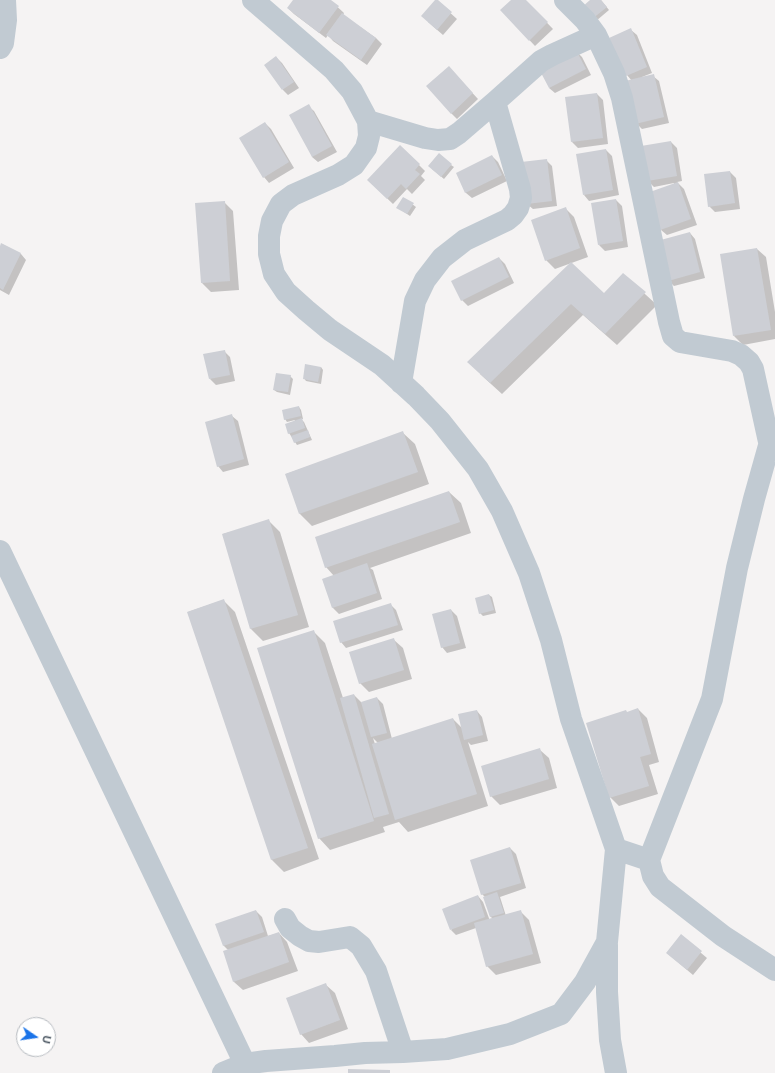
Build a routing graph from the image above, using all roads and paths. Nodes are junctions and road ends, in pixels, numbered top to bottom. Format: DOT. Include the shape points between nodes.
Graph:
graph roads {
  1 [pos="5,0"];
  2 [pos="253,0"];
  3 [pos="565,0"];
  4 [pos="596,35"];
  5 [pos="0,48"];
  6 [pos="495,102"];
  7 [pos="368,121"];
  8 [pos="401,383"];
  9 [pos="772,438"];
  10 [pos="775,480"];
  11 [pos="0,551"];
  12 [pos="616,848"];
  13 [pos="649,860"];
  14 [pos="285,919"];
  15 [pos="607,942"];
  16 [pos="775,970"];
  17 [pos="403,1052"];
  18 [pos="245,1064"];
  19 [pos="223,1073"];
  20 [pos="616,1073"];
  1 -- 5 [label="street" via="6,20"];
  2 -- 7 [label="street" via="334,70 352,91"];
  3 -- 4 [label="street"];
  4 -- 6 [label="street" via="541,61"];
  4 -- 9 [label="street" via="614,73 622,98 673,336 680,342 732,350 749,362"];
  6 -- 7 [label="street" via="450,139 425,138"];
  6 -- 8 [label="street" via="520,189 518,208 507,220 465,240 442,258 425,280 415,301"];
  7 -- 8 [label="street" via="369,136 366,148 354,165 338,175 293,194 281,204 272,221 269,254 274,274 286,292 330,330 382,365"];
  8 -- 12 [label="street" via="440,421 464,451 478,469 502,511 529,573 551,640 571,719"];
  9 -- 10 [label="street"];
  9 -- 13 [label="street" via="737,568 712,699"];
  11 -- 18 [label="street"];
  12 -- 13 [label="street"];
  12 -- 15 [label="street"];
  13 -- 16 [label="street" via="653,876 660,887 723,936"];
  14 -- 17 [label="street" via="290,928 309,941 350,937 361,946 376,972"];
  15 -- 17 [label="street" via="585,982 561,1014 510,1034 447,1049"];
  15 -- 20 [label="street" via="610,1040"];
  17 -- 18 [label="street" via="266,1060"];
  18 -- 19 [label="street"];
}
